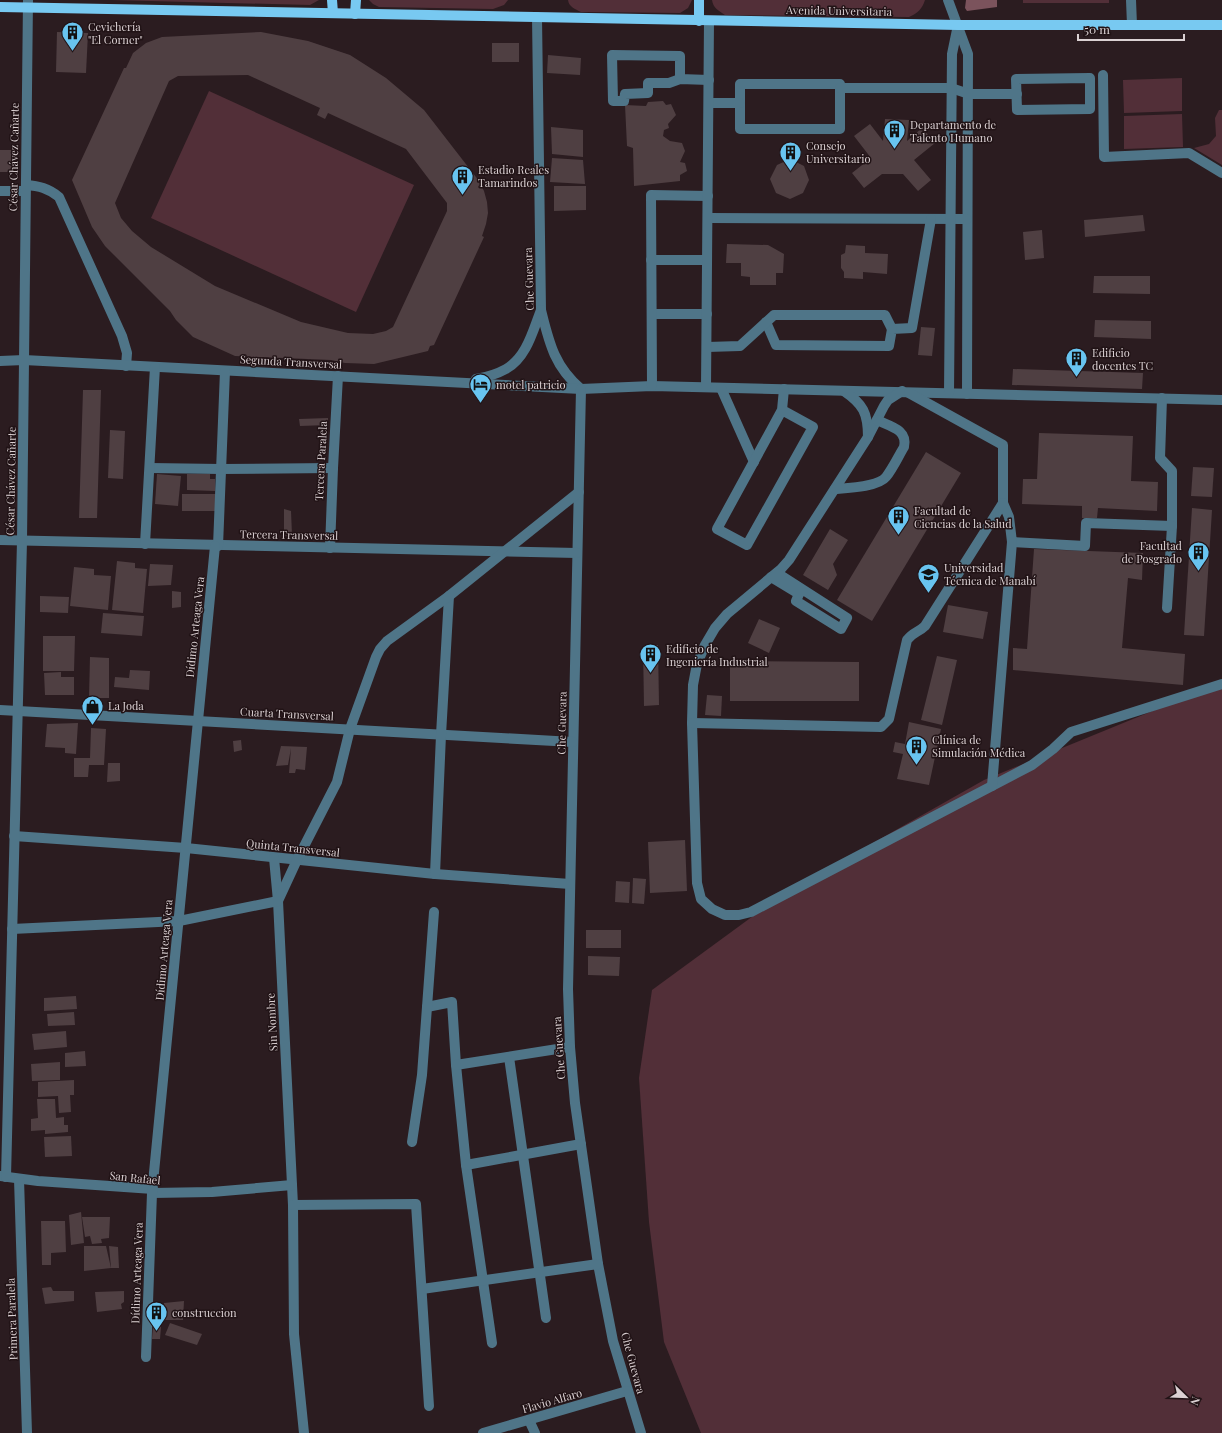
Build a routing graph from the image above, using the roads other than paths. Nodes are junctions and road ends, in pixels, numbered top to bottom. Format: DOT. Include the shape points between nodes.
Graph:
graph roads {
  1 [pos="332,0"];
  2 [pos="356,0"];
  3 [pos="699,0"];
  4 [pos="948,0"];
  5 [pos="1131,0"];
  6 [pos="28,3"];
  7 [pos="0,7"];
  8 [pos="332,13"];
  9 [pos="355,14"];
  10 [pos="537,17"];
  11 [pos="699,21"];
  12 [pos="709,21"];
  13 [pos="958,25"];
  14 [pos="1132,25"];
  15 [pos="1222,25"];
  16 [pos="1103,75"];
  17 [pos="680,79"];
  18 [pos="709,80"];
  19 [pos="840,88"];
  20 [pos="952,88"];
  21 [pos="969,94"];
  22 [pos="1017,94"];
  23 [pos="709,103"];
  24 [pos="740,103"];
  25 [pos="1222,173"];
  26 [pos="26,188"];
  27 [pos="0,191"];
  28 [pos="708,196"];
  29 [pos="708,218"];
  30 [pos="931,219"];
  31 [pos="951,219"];
  32 [pos="968,219"];
  33 [pos="651,260"];
  34 [pos="707,260"];
  35 [pos="541,310"];
  36 [pos="652,314"];
  37 [pos="707,314"];
  38 [pos="766,322"];
  39 [pos="892,329"];
  40 [pos="707,347"];
  41 [pos="24,360"];
  42 [pos="0,361"];
  43 [pos="126,366"];
  44 [pos="154,367"];
  45 [pos="225,371"];
  46 [pos="338,376"];
  47 [pos="466,382"];
  48 [pos="652,386"];
  49 [pos="706,388"];
  50 [pos="721,388"];
  51 [pos="581,389"];
  52 [pos="784,389"];
  53 [pos="844,391"];
  54 [pos="905,392"];
  55 [pos="948,393"];
  56 [pos="967,394"];
  57 [pos="1162,398"];
  58 [pos="1222,400"];
  59 [pos="782,410"];
  60 [pos="876,420"];
  61 [pos="868,436"];
  62 [pos="754,462"];
  63 [pos="150,468"];
  64 [pos="333,468"];
  65 [pos="221,469"];
  66 [pos="835,489"];
  67 [pos="579,492"];
  68 [pos="1003,503"];
  69 [pos="1172,526"];
  70 [pos="0,540"];
  71 [pos="22,541"];
  72 [pos="1012,542"];
  73 [pos="145,544"];
  74 [pos="216,546"];
  75 [pos="330,548"];
  76 [pos="506,552"];
  77 [pos="577,553"];
  78 [pos="774,575"];
  79 [pos="449,596"];
  80 [pos="1167,608"];
  81 [pos="1222,684"];
  82 [pos="0,710"];
  83 [pos="17,711"];
  84 [pos="198,721"];
  85 [pos="692,723"];
  86 [pos="350,729"];
  87 [pos="441,735"];
  88 [pos="573,742"];
  89 [pos="992,786"];
  90 [pos="14,836"];
  91 [pos="186,848"];
  92 [pos="274,858"];
  93 [pos="297,860"];
  94 [pos="435,874"];
  95 [pos="570,884"];
  96 [pos="278,901"];
  97 [pos="434,912"];
  98 [pos="179,921"];
  99 [pos="12,929"];
  100 [pos="427,1007"];
  101 [pos="570,1047"];
  102 [pos="509,1057"];
  103 [pos="456,1065"];
  104 [pos="412,1142"];
  105 [pos="581,1144"];
  106 [pos="523,1154"];
  107 [pos="466,1165"];
  108 [pos="3,1177"];
  109 [pos="19,1180"];
  110 [pos="292,1185"];
  111 [pos="153,1191"];
  112 [pos="293,1206"];
  113 [pos="598,1264"];
  114 [pos="540,1272"];
  115 [pos="484,1280"];
  116 [pos="422,1289"];
  117 [pos="546,1318"];
  118 [pos="492,1343"];
  119 [pos="146,1357"];
  120 [pos="627,1391"];
  121 [pos="429,1406"];
  122 [pos="529,1420"];
  123 [pos="27,1433"];
  124 [pos="304,1433"];
  125 [pos="483,1433"];
  126 [pos="535,1433"];
  127 [pos="641,1433"];
  1 -- 8 [label="main road"];
  2 -- 9 [label="main road"];
  3 -- 11 [label="main road"];
  4 -- 13 [label="street"];
  5 -- 14 [label="street"];
  6 -- 7 [label="main road, Avenida Universitaria"];
  6 -- 8 [label="main road, Avenida Universitaria"];
  6 -- 26 [label="street, César Chávez Cañarte"];
  8 -- 9 [label="main road, Avenida Universitaria"];
  9 -- 10 [label="main road, Avenida Universitaria"];
  10 -- 11 [label="main road, Avenida Universitaria"];
  10 -- 35 [label="street, Che Guevara"];
  11 -- 12 [label="main road, Avenida Universitaria"];
  12 -- 13 [label="main road, Avenida Universitaria"];
  12 -- 18 [label="street"];
  13 -- 14 [label="main road, Avenida Universitaria"];
  13 -- 20 [label="street" via="952,54"];
  13 -- 21 [label="street" via="968,54"];
  14 -- 15 [label="main road, Avenida Universitaria"];
  16 -- 25 [label="street" via="1104,157 1189,154"];
  17 -- 17 [label="street" via="669,83 648,83 648,94 625,94 624,101 613,101 612,55 680,56"];
  17 -- 18 [label="street"];
  18 -- 23 [label="street"];
  19 -- 20 [label="street"];
  19 -- 24 [label="street" via="840,84 740,84"];
  19 -- 24 [label="street" via="840,129 740,129"];
  20 -- 21 [label="street"];
  20 -- 31 [label="street"];
  21 -- 22 [label="street"];
  21 -- 32 [label="street"];
  22 -- 22 [label="street" via="1016,79 1090,78 1090,109 1017,110"];
  23 -- 24 [label="street"];
  23 -- 28 [label="street"];
  26 -- 27 [label="street"];
  26 -- 41 [label="street, César Chávez Cañarte"];
  26 -- 43 [label="street" via="43,187 59,197 122,336 127,354"];
  28 -- 29 [label="street"];
  28 -- 33 [label="street" via="651,195"];
  29 -- 30 [label="street"];
  29 -- 34 [label="street"];
  30 -- 31 [label="street"];
  30 -- 39 [label="street" via="912,328"];
  31 -- 32 [label="street"];
  31 -- 55 [label="street"];
  32 -- 56 [label="street"];
  33 -- 34 [label="street"];
  33 -- 36 [label="street"];
  34 -- 37 [label="street"];
  35 -- 47 [label="street" via="527,345 508,368"];
  35 -- 51 [label="street, Che Guevara" via="549,344 555,357 571,380"];
  36 -- 37 [label="street"];
  36 -- 48 [label="street"];
  37 -- 40 [label="street"];
  38 -- 39 [label="street" via="774,315 885,315"];
  38 -- 39 [label="street" via="776,345 889,346"];
  38 -- 40 [label="street" via="740,346"];
  40 -- 49 [label="street"];
  41 -- 42 [label="street, Segunda Transversal"];
  41 -- 43 [label="street, Segunda Transversal"];
  41 -- 71 [label="street, César Chávez Cañarte"];
  43 -- 44 [label="street, Segunda Transversal"];
  44 -- 45 [label="street, Segunda Transversal"];
  44 -- 63 [label="street"];
  45 -- 46 [label="street, Segunda Transversal"];
  45 -- 65 [label="street, Dídimo Arteaga Vera"];
  46 -- 47 [label="street, Segunda Transversal"];
  46 -- 64 [label="street, Tercera Paralela"];
  47 -- 51 [label="street, Segunda Transversal"];
  48 -- 49 [label="street"];
  48 -- 51 [label="street"];
  49 -- 50 [label="street"];
  50 -- 52 [label="street"];
  50 -- 62 [label="street"];
  51 -- 67 [label="street, Che Guevara"];
  52 -- 53 [label="street"];
  52 -- 59 [label="street"];
  53 -- 54 [label="street"];
  53 -- 61 [label="street" via="864,410"];
  54 -- 55 [label="street"];
  54 -- 60 [label="street" via="888,400"];
  54 -- 68 [label="street" via="1003,445"];
  55 -- 56 [label="street"];
  56 -- 57 [label="street"];
  57 -- 58 [label="street"];
  57 -- 69 [label="street" via="1160,458 1172,471"];
  59 -- 62 [label="street"];
  59 -- 62 [label="street" via="813,427 747,545 717,529"];
  60 -- 61 [label="street"];
  60 -- 66 [label="street" via="904,436 904,447 893,466 879,482"];
  61 -- 66 [label="street"];
  63 -- 65 [label="street"];
  63 -- 73 [label="street"];
  64 -- 65 [label="street"];
  64 -- 75 [label="street, Tercera Paralela"];
  65 -- 74 [label="street, Dídimo Arteaga Vera"];
  66 -- 78 [label="street" via="789,560"];
  67 -- 76 [label="street"];
  67 -- 77 [label="street, Che Guevara"];
  68 -- 72 [label="street" via="1009,517"];
  68 -- 85 [label="street" via="925,626 907,640 889,719 881,727"];
  69 -- 72 [label="street" via="1086,523 1085,546"];
  69 -- 80 [label="street"];
  70 -- 71 [label="street, Tercera Transversal"];
  71 -- 73 [label="street, Tercera Transversal"];
  71 -- 83 [label="street, César Chávez Cañarte"];
  72 -- 89 [label="street"];
  73 -- 74 [label="street, Tercera Transversal"];
  74 -- 75 [label="street, Tercera Transversal"];
  74 -- 84 [label="street, Dídimo Arteaga Vera"];
  75 -- 76 [label="street, Tercera Transversal"];
  76 -- 77 [label="street, Tercera Transversal"];
  76 -- 79 [label="street"];
  77 -- 88 [label="street, Che Guevara"];
  78 -- 78 [label="street" via="847,618 841,628 796,601 799,594"];
  78 -- 85 [label="street" via="727,614 705,645 697,664 693,686"];
  79 -- 86 [label="street" via="387,641 380,649"];
  79 -- 87 [label="street"];
  81 -- 89 [label="street" via="1072,732 1032,765"];
  82 -- 83 [label="street, Cuarta Transversal"];
  83 -- 84 [label="street, Cuarta Transversal"];
  83 -- 90 [label="street, César Chávez Cañarte"];
  84 -- 86 [label="street, Cuarta Transversal"];
  84 -- 91 [label="street, Dídimo Arteaga Vera"];
  85 -- 89 [label="street" via="697,883 702,899 712,909 725,915 751,912"];
  86 -- 87 [label="street, Cuarta Transversal"];
  86 -- 93 [label="street" via="337,782"];
  87 -- 88 [label="street, Cuarta Transversal"];
  87 -- 94 [label="street"];
  88 -- 95 [label="street, Che Guevara"];
  90 -- 91 [label="street, Quinta Transversal"];
  90 -- 99 [label="street, César Chávez Cañarte"];
  91 -- 92 [label="street, Quinta Transversal"];
  91 -- 98 [label="street, Dídimo Arteaga Vera"];
  92 -- 93 [label="street, Quinta Transversal"];
  92 -- 96 [label="street, Sin Nombre"];
  93 -- 94 [label="street, Quinta Transversal"];
  93 -- 96 [label="street"];
  94 -- 95 [label="street, Quinta Transversal"];
  95 -- 101 [label="street, Che Guevara"];
  96 -- 98 [label="street"];
  96 -- 110 [label="street, Sin Nombre"];
  97 -- 100 [label="street"];
  98 -- 99 [label="street"];
  98 -- 111 [label="street, Dídimo Arteaga Vera"];
  99 -- 108 [label="street, César Chávez Cañarte"];
  100 -- 103 [label="street" via="452,1002"];
  100 -- 104 [label="street" via="422,1075"];
  101 -- 102 [label="street"];
  101 -- 105 [label="street, Che Guevara"];
  102 -- 103 [label="street"];
  102 -- 106 [label="street"];
  103 -- 107 [label="street"];
  105 -- 106 [label="street"];
  105 -- 113 [label="street, Che Guevara"];
  106 -- 107 [label="street"];
  106 -- 114 [label="street"];
  107 -- 115 [label="street"];
  108 -- 109 [label="street, San Rafael"];
  109 -- 111 [label="street, San Rafael"];
  109 -- 123 [label="street, Primera Paralela"];
  110 -- 111 [label="street, San Rafael" via="212,1192"];
  110 -- 112 [label="street, Sin Nombre"];
  111 -- 119 [label="street, Dídimo Arteaga Vera"];
  112 -- 116 [label="street" via="416,1204"];
  112 -- 124 [label="street, Sin Nombre" via="294,1334"];
  113 -- 114 [label="street"];
  113 -- 120 [label="street, Che Guevara" via="613,1341"];
  114 -- 115 [label="street"];
  114 -- 117 [label="street"];
  115 -- 116 [label="street"];
  115 -- 118 [label="street"];
  116 -- 121 [label="street"];
  120 -- 122 [label="street, Flavio Alfaro"];
  120 -- 127 [label="street, Che Guevara"];
  122 -- 125 [label="street, Flavio Alfaro"];
  122 -- 126 [label="street"];
}
